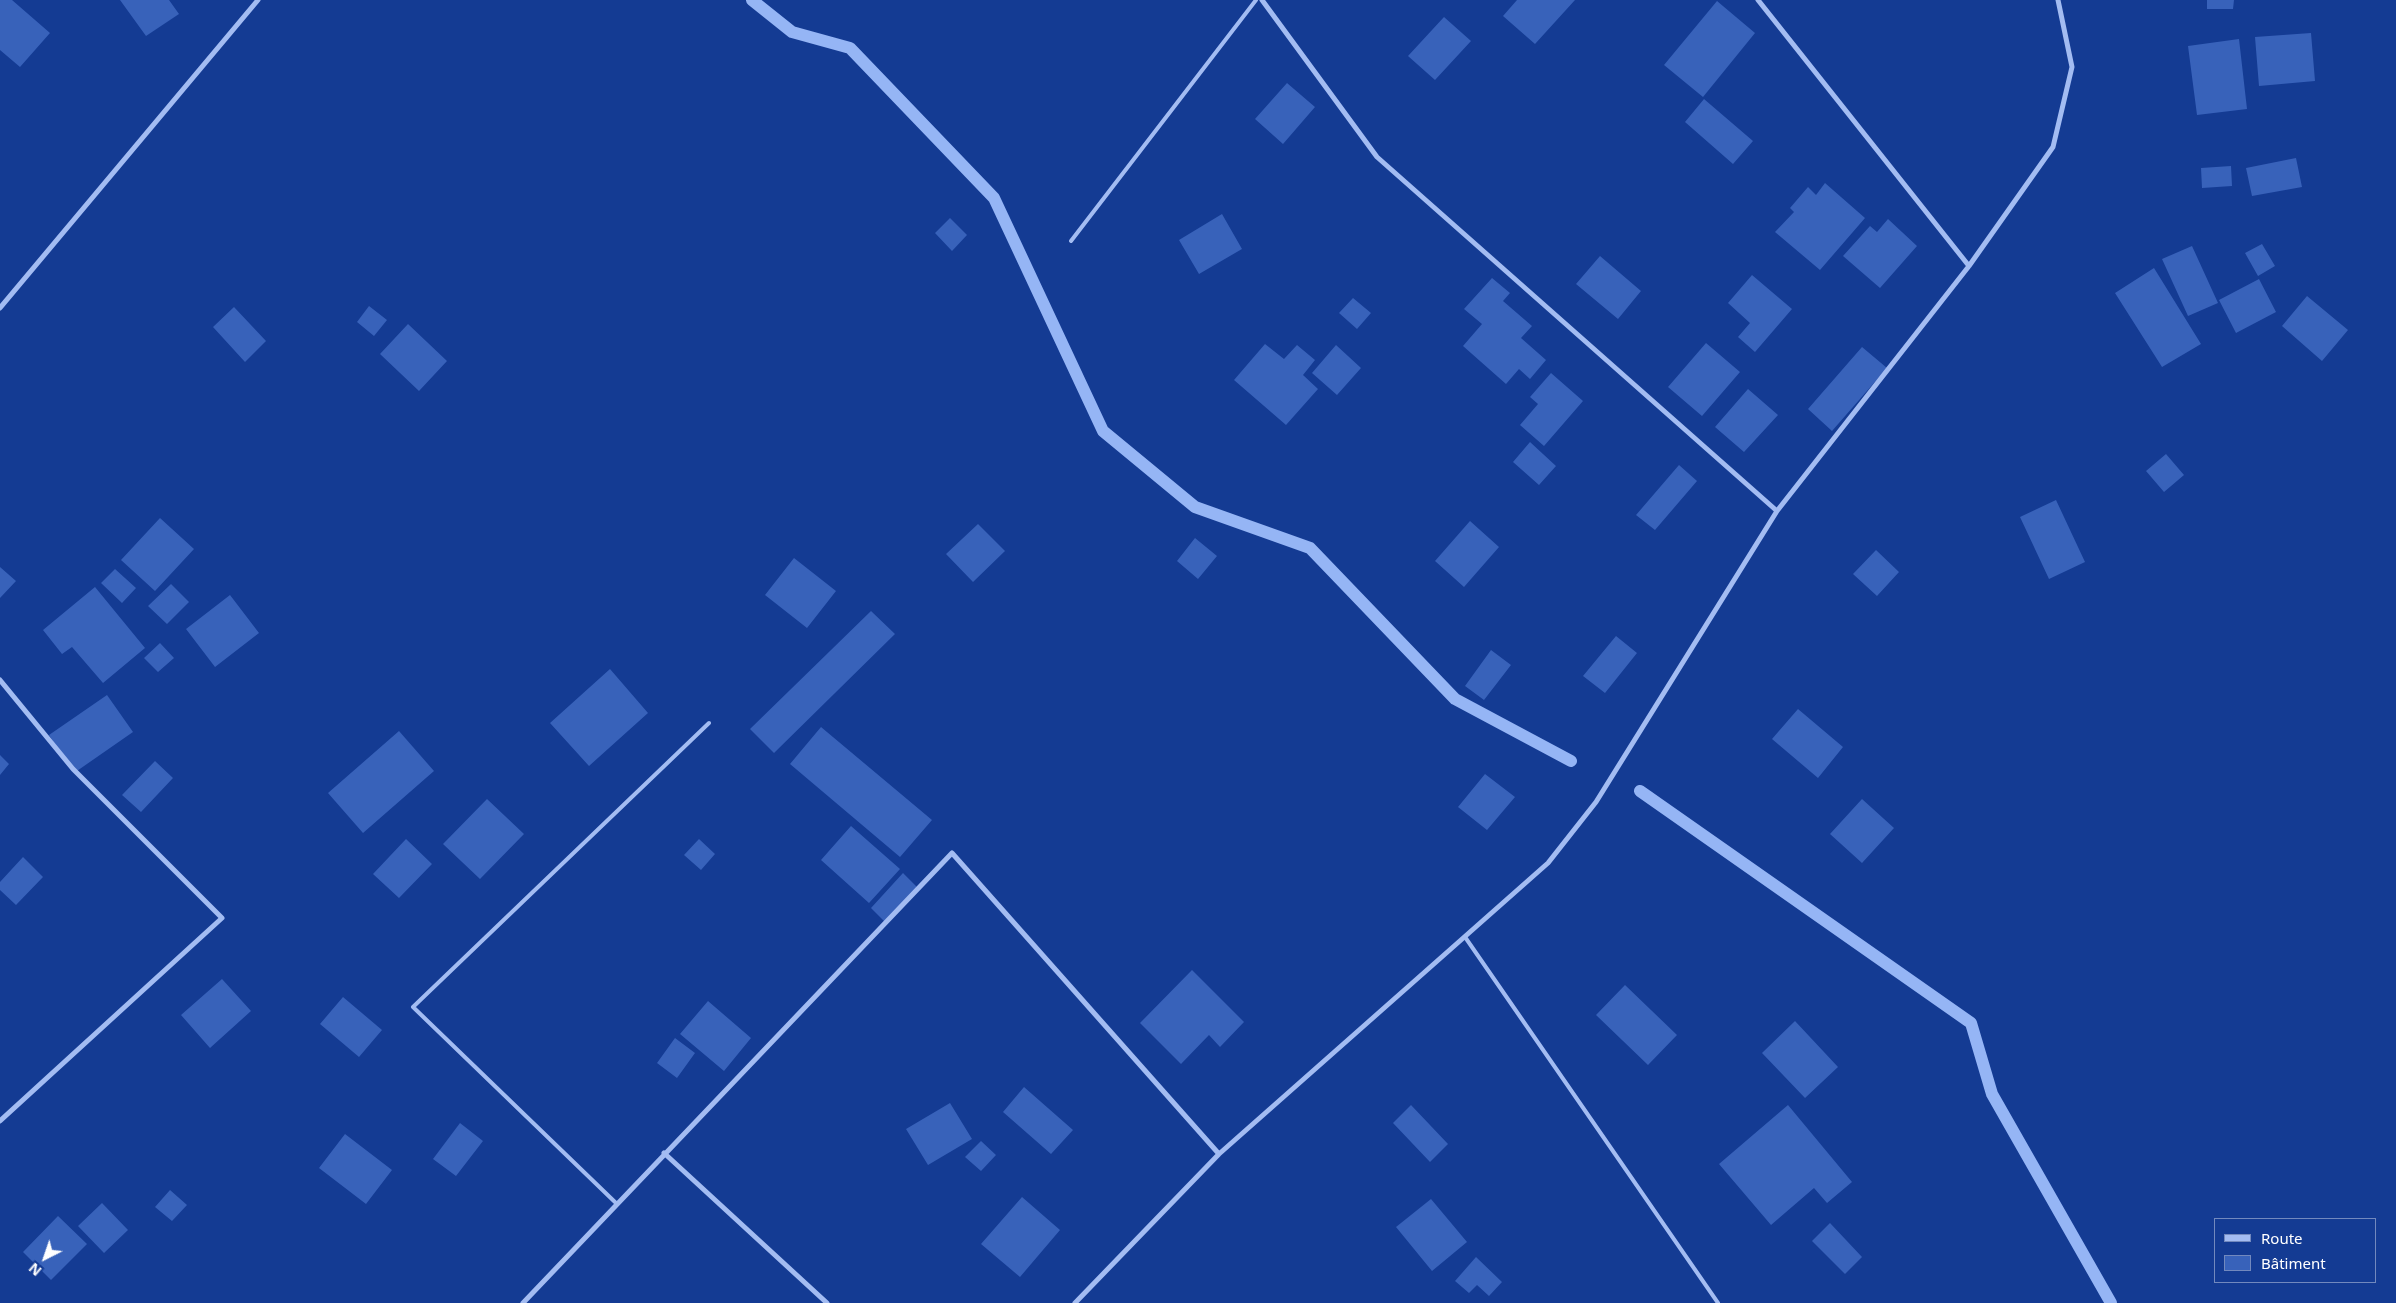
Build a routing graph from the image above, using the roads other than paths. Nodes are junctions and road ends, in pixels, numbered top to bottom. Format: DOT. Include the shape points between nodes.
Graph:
graph roads {
  1 [pos="258,0"];
  2 [pos="1256,0"];
  3 [pos="1262,0"];
  4 [pos="1758,0"];
  5 [pos="2058,0"];
  6 [pos="1071,241"];
  7 [pos="1970,266"];
  8 [pos="0,308"];
  9 [pos="1777,511"];
  10 [pos="0,680"];
  11 [pos="709,723"];
  12 [pos="1465,937"];
  13 [pos="0,1121"];
  14 [pos="664,1154"];
  15 [pos="1220,1154"];
  16 [pos="617,1204"];
  17 [pos="524,1303"];
  18 [pos="827,1303"];
  19 [pos="1075,1303"];
  20 [pos="1718,1303"];
  1 -- 8 [label="street"];
  2 -- 6 [label="lane"];
  3 -- 9 [label="street" via="1377,157"];
  4 -- 7 [label="street"];
  5 -- 7 [label="street" via="2072,67 2053,148"];
  7 -- 9 [label="street"];
  9 -- 12 [label="street" via="1596,802 1548,863"];
  10 -- 13 [label="street" via="73,769 222,918"];
  11 -- 16 [label="lane" via="413,1007"];
  12 -- 15 [label="street"];
  12 -- 20 [label="lane"];
  14 -- 15 [label="street" via="952,853"];
  14 -- 16 [label="street"];
  14 -- 18 [label="street"];
  15 -- 19 [label="street"];
  16 -- 17 [label="street"];
}
